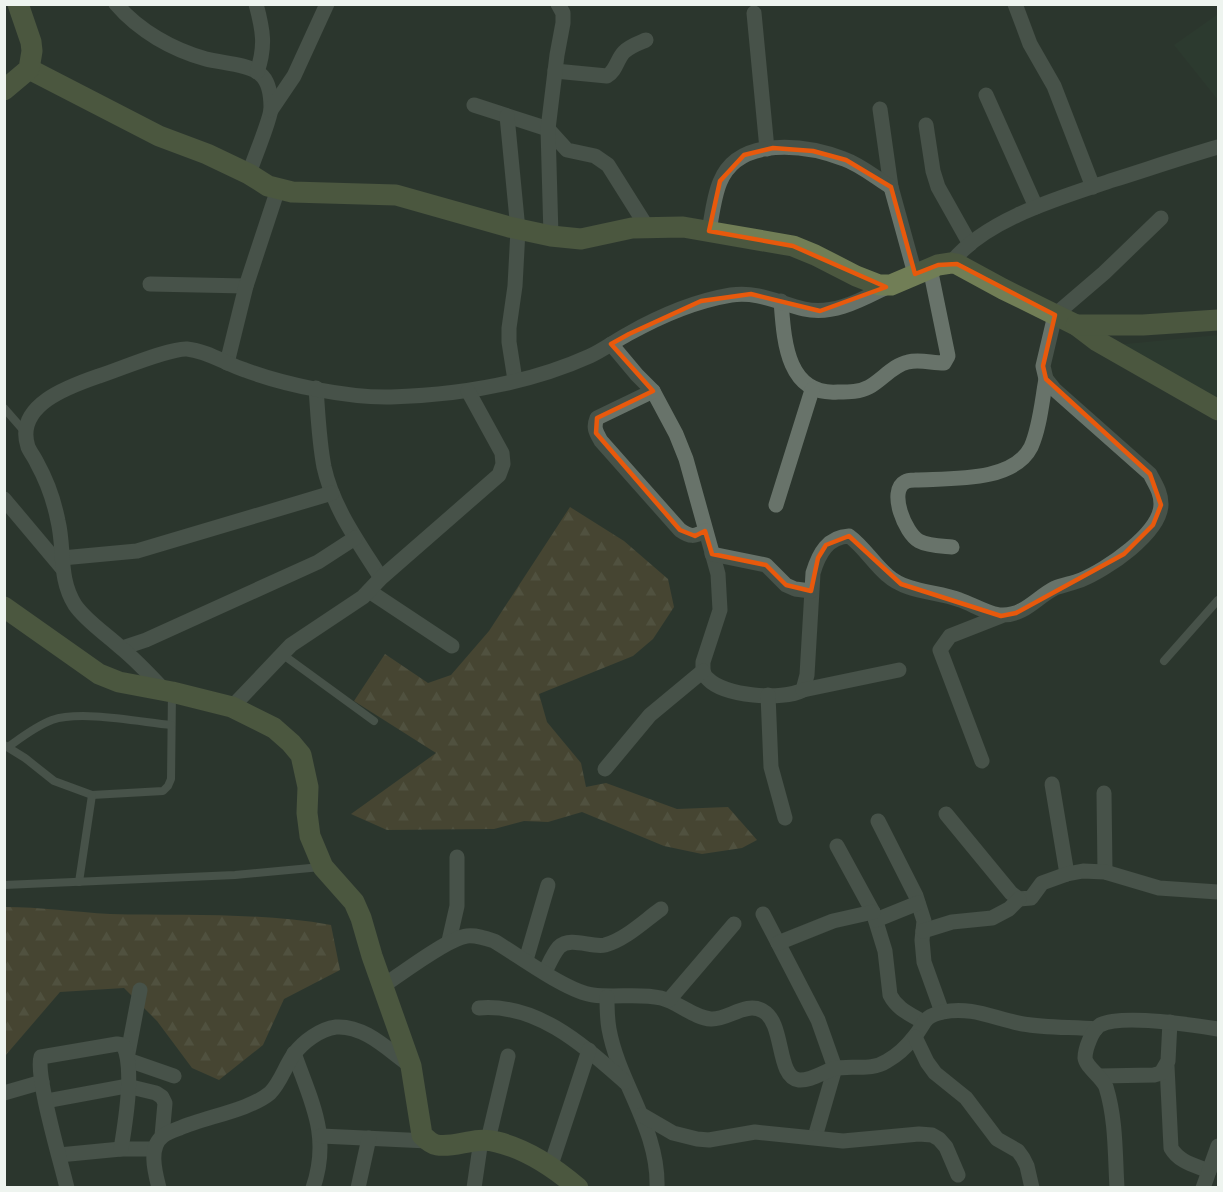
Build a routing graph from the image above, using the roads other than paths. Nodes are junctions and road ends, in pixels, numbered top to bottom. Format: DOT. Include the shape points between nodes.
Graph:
graph roads {
  1 [pos="18,4"];
  2 [pos="116,4"];
  3 [pos="256,4"];
  4 [pos="327,4"];
  5 [pos="1015,4"];
  6 [pos="563,7"];
  7 [pos="754,13"];
  8 [pos="646,40"];
  9 [pos="29,69"];
  10 [pos="555,70"];
  11 [pos="258,72"];
  12 [pos="4,90"];
  13 [pos="986,95"];
  14 [pos="474,105"];
  15 [pos="880,109"];
  16 [pos="271,110"];
  17 [pos="507,116"];
  18 [pos="926,125"];
  19 [pos="548,129"];
  20 [pos="1218,147"];
  21 [pos="767,149"];
  22 [pos="249,174"];
  23 [pos="891,187"];
  24 [pos="1093,187"];
  25 [pos="278,189"];
  26 [pos="1036,207"];
  27 [pos="1161,218"];
  28 [pos="647,227"];
  29 [pos="518,230"];
  30 [pos="709,231"];
  31 [pos="551,236"];
  32 [pos="970,244"];
  33 [pos="951,263"];
  34 [pos="923,271"];
  35 [pos="150,284"];
  36 [pos="891,285"];
  37 [pos="246,286"];
  38 [pos="780,301"];
  39 [pos="1055,315"];
  40 [pos="1218,320"];
  41 [pos="1076,325"];
  42 [pos="611,344"];
  43 [pos="227,363"];
  44 [pos="1046,379"];
  45 [pos="515,381"];
  46 [pos="316,388"];
  47 [pos="812,390"];
  48 [pos="468,391"];
  49 [pos="653,391"];
  50 [pos="4,408"];
  51 [pos="1218,410"];
  52 [pos="26,434"];
  53 [pos="332,493"];
  54 [pos="4,500"];
  55 [pos="776,505"];
  56 [pos="705,531"];
  57 [pos="355,538"];
  58 [pos="951,547"];
  59 [pos="712,554"];
  60 [pos="62,563"];
  61 [pos="381,578"];
  62 [pos="369,591"];
  63 [pos="811,591"];
  64 [pos="1218,600"];
  65 [pos="4,607"];
  66 [pos="1001,616"];
  67 [pos="452,646"];
  68 [pos="122,648"];
  69 [pos="282,654"];
  70 [pos="1164,661"];
  71 [pos="899,670"];
  72 [pos="702,671"];
  73 [pos="803,690"];
  74 [pos="168,691"];
  75 [pos="768,695"];
  76 [pos="232,707"];
  77 [pos="374,721"];
  78 [pos="171,725"];
  79 [pos="6,746"];
  80 [pos="982,761"];
  81 [pos="605,769"];
  82 [pos="1052,784"];
  83 [pos="1104,793"];
  84 [pos="92,795"];
  85 [pos="946,814"];
  86 [pos="785,818"];
  87 [pos="878,821"];
  88 [pos="837,846"];
  89 [pos="457,857"];
  90 [pos="323,867"];
  91 [pos="1106,872"];
  92 [pos="1067,874"];
  93 [pos="79,882"];
  94 [pos="4,885"];
  95 [pos="548,885"];
  96 [pos="1218,892"];
  97 [pos="1019,899"];
  98 [pos="918,903"];
  99 [pos="661,909"];
  100 [pos="763,914"];
  101 [pos="874,916"];
  102 [pos="734,924"];
  103 [pos="923,931"];
  104 [pos="450,937"];
  105 [pos="778,943"];
  106 [pos="526,960"];
  107 [pos="377,972"];
  108 [pos="545,972"];
  109 [pos="140,990"];
  110 [pos="607,997"];
  111 [pos="669,1000"];
  112 [pos="479,1008"];
  113 [pos="942,1012"];
  114 [pos="923,1022"];
  115 [pos="1170,1022"];
  116 [pos="1096,1029"];
  117 [pos="1218,1029"];
  118 [pos="915,1037"];
  119 [pos="589,1050"];
  120 [pos="294,1053"];
  121 [pos="508,1056"];
  122 [pos="128,1057"];
  123 [pos="411,1066"];
  124 [pos="1167,1066"];
  125 [pos="835,1068"];
  126 [pos="174,1076"];
  127 [pos="1100,1076"];
  128 [pos="42,1082"];
  129 [pos="127,1086"];
  130 [pos="630,1086"];
  131 [pos="4,1093"];
  132 [pos="46,1101"];
  133 [pos="642,1115"];
  134 [pos="321,1136"];
  135 [pos="815,1137"];
  136 [pos="369,1138"];
  137 [pos="484,1140"];
  138 [pos="428,1141"];
  139 [pos="158,1142"];
  140 [pos="1218,1146"];
  141 [pos="121,1149"];
  142 [pos="59,1155"];
  143 [pos="550,1168"];
  144 [pos="1209,1171"];
  145 [pos="958,1175"];
  146 [pos="67,1188"];
  147 [pos="159,1188"];
  148 [pos="313,1188"];
  149 [pos="358,1188"];
  150 [pos="474,1188"];
  151 [pos="579,1188"];
  152 [pos="657,1188"];
  153 [pos="1032,1188"];
  154 [pos="1117,1188"];
  155 [pos="1203,1188"];
  1 -- 9 [label="street" via="31,42"];
  2 -- 11 [label="street" via="138,25 177,49"];
  3 -- 11 [label="street" via="264,43"];
  4 -- 16 [label="street" via="294,76"];
  5 -- 24 [label="street"];
  6 -- 10 [label="street"];
  7 -- 21 [label="street"];
  8 -- 10 [label="street" via="622,54 607,76"];
  9 -- 12 [label="street"];
  9 -- 22 [label="street" via="159,135"];
  10 -- 19 [label="street"];
  11 -- 16 [label="street" via="268,86"];
  13 -- 26 [label="street"];
  14 -- 17 [label="street"];
  15 -- 23 [label="street"];
  16 -- 22 [label="street"];
  17 -- 19 [label="street"];
  17 -- 29 [label="street"];
  18 -- 32 [label="street" via="938,187"];
  19 -- 28 [label="street" via="567,150 595,156 608,165"];
  19 -- 31 [label="street"];
  20 -- 24 [label="street"];
  21 -- 23 [label="street" via="804,149 834,156"];
  21 -- 30 [label="street" via="744,155 720,181"];
  22 -- 25 [label="street"];
  23 -- 34 [label="street"];
  24 -- 26 [label="street"];
  25 -- 29 [label="street" via="396,195"];
  25 -- 37 [label="street"];
  26 -- 32 [label="street"];
  27 -- 39 [label="street"];
  28 -- 30 [label="street"];
  28 -- 31 [label="street" via="581,239"];
  29 -- 31 [label="street"];
  29 -- 45 [label="street" via="509,342"];
  30 -- 36 [label="street" via="794,246 856,276"];
  32 -- 33 [label="street"];
  33 -- 34 [label="street"];
  33 -- 39 [label="street"];
  34 -- 36 [label="street"];
  34 -- 47 [label="street" via="947,348 944,363 907,362 860,391"];
  35 -- 37 [label="street"];
  36 -- 38 [label="street" via="835,309 804,309"];
  37 -- 43 [label="street"];
  38 -- 42 [label="street" via="751,294 701,301"];
  38 -- 47 [label="street" via="786,351 795,370"];
  39 -- 41 [label="street"];
  39 -- 44 [label="street" via="1043,366"];
  40 -- 41 [label="street"];
  41 -- 51 [label="street"];
  42 -- 45 [label="street" via="558,369"];
  42 -- 49 [label="street"];
  43 -- 46 [label="street" via="258,375"];
  43 -- 52 [label="street" via="201,352 176,349 76,384 38,407 29,419"];
  44 -- 58 [label="street" via="1035,436 1025,456 1013,466 985,476 915,480 901,486 900,512 911,534 931,545"];
  44 -- 66 [label="street" via="1150,474 1159,490 1161,505 1153,525 1124,554 1016,613"];
  45 -- 48 [label="street"];
  46 -- 48 [label="street" via="389,397"];
  46 -- 53 [label="street" via="324,469"];
  47 -- 55 [label="street"];
  48 -- 61 [label="street" via="502,453 499,475"];
  49 -- 56 [label="street" via="686,459"];
  49 -- 56 [label="street" via="597,418 596,433 680,530 695,536"];
  50 -- 52 [label="lane"];
  52 -- 60 [label="street" via="58,521"];
  53 -- 57 [label="street"];
  53 -- 60 [label="street" via="137,551"];
  54 -- 60 [label="street"];
  56 -- 59 [label="street"];
  57 -- 61 [label="street"];
  57 -- 68 [label="street" via="318,562"];
  59 -- 63 [label="street" via="766,566 786,585"];
  59 -- 72 [label="street" via="718,574 720,610"];
  60 -- 68 [label="street" via="63,578 77,608"];
  61 -- 62 [label="street"];
  62 -- 67 [label="street"];
  62 -- 69 [label="street" via="302,635"];
  63 -- 66 [label="street" via="818,558 826,545 849,536 901,584 958,599"];
  63 -- 73 [label="street"];
  64 -- 70 [label="lane"];
  65 -- 74 [label="street" via="99,674"];
  66 -- 80 [label="street" via="950,636 940,650"];
  68 -- 74 [label="street"];
  69 -- 76 [label="street"];
  69 -- 77 [label="lane"];
  71 -- 73 [label="street"];
  72 -- 75 [label="street" via="707,679 730,690"];
  72 -- 81 [label="street" via="650,715"];
  73 -- 75 [label="street"];
  74 -- 76 [label="street"];
  74 -- 78 [label="lane"];
  75 -- 86 [label="street" via="771,766"];
  76 -- 90 [label="street" via="274,728 300,754 308,787 310,836"];
  78 -- 79 [label="lane" via="66,717 40,725"];
  78 -- 84 [label="lane" via="171,779 163,791"];
  79 -- 84 [label="lane" via="54,781"];
  82 -- 92 [label="street"];
  83 -- 91 [label="street"];
  84 -- 93 [label="lane"];
  85 -- 97 [label="street"];
  87 -- 98 [label="street"];
  88 -- 101 [label="street"];
  89 -- 104 [label="street" via="455,917"];
  90 -- 93 [label="lane"];
  90 -- 107 [label="street" via="354,902"];
  91 -- 92 [label="street"];
  91 -- 96 [label="street" via="1159,888"];
  92 -- 97 [label="street" via="1042,883 1031,898"];
  93 -- 94 [label="lane"];
  95 -- 106 [label="street"];
  97 -- 103 [label="street" via="992,918 952,922"];
  98 -- 101 [label="street"];
  98 -- 103 [label="street"];
  99 -- 108 [label="street" via="605,945 567,942 560,946"];
  100 -- 105 [label="street"];
  101 -- 105 [label="street" via="833,921"];
  101 -- 114 [label="street" via="885,951 890,995 898,1006"];
  102 -- 111 [label="street"];
  103 -- 113 [label="street" via="924,962"];
  104 -- 106 [label="street" via="482,937"];
  104 -- 107 [label="street"];
  105 -- 125 [label="street" via="818,1020"];
  106 -- 108 [label="street"];
  107 -- 123 [label="street"];
  108 -- 110 [label="street" via="575,990"];
  109 -- 122 [label="street"];
  110 -- 111 [label="street"];
  110 -- 130 [label="street" via="609,1030"];
  111 -- 125 [label="street" via="711,1019 745,1009 763,1010 775,1026 789,1074 797,1080 806,1079"];
  112 -- 119 [label="street" via="510,1008 529,1014"];
  113 -- 114 [label="street"];
  113 -- 116 [label="street" via="970,1010 1023,1024"];
  114 -- 118 [label="street"];
  115 -- 116 [label="street" via="1115,1021"];
  115 -- 117 [label="street"];
  115 -- 124 [label="street"];
  116 -- 127 [label="street" via="1085,1056"];
  118 -- 125 [label="street" via="877,1066"];
  118 -- 153 [label="street" via="935,1073 966,1098 997,1139 1023,1158"];
  119 -- 130 [label="street"];
  119 -- 143 [label="street"];
  120 -- 123 [label="street" via="318,1033 348,1027 362,1031"];
  120 -- 134 [label="street"];
  120 -- 139 [label="street" via="268,1094 193,1122"];
  121 -- 137 [label="street"];
  122 -- 126 [label="street"];
  122 -- 128 [label="street" via="123,1045 117,1044 48,1054 39,1063"];
  122 -- 129 [label="street"];
  123 -- 138 [label="street" via="422,1135"];
  124 -- 127 [label="street" via="1154,1075"];
  124 -- 144 [label="street" via="1170,1148 1181,1160"];
  125 -- 135 [label="street"];
  127 -- 154 [label="street" via="1113,1119"];
  128 -- 131 [label="street"];
  128 -- 132 [label="street"];
  129 -- 132 [label="street"];
  129 -- 139 [label="street" via="162,1097 165,1108"];
  129 -- 141 [label="street"];
  130 -- 133 [label="street"];
  132 -- 142 [label="street"];
  133 -- 135 [label="street" via="685,1138 709,1140 755,1132"];
  133 -- 152 [label="street" via="656,1162"];
  134 -- 136 [label="street"];
  134 -- 148 [label="street"];
  135 -- 145 [label="street" via="843,1141 932,1135 946,1147"];
  136 -- 138 [label="street"];
  136 -- 149 [label="street"];
  137 -- 138 [label="street" via="436,1145"];
  137 -- 143 [label="street" via="501,1143"];
  137 -- 150 [label="street"];
  139 -- 141 [label="street"];
  139 -- 147 [label="street" via="155,1173"];
  140 -- 144 [label="street"];
  141 -- 142 [label="street"];
  142 -- 146 [label="street"];
  143 -- 151 [label="street"];
  144 -- 155 [label="street"];
}
